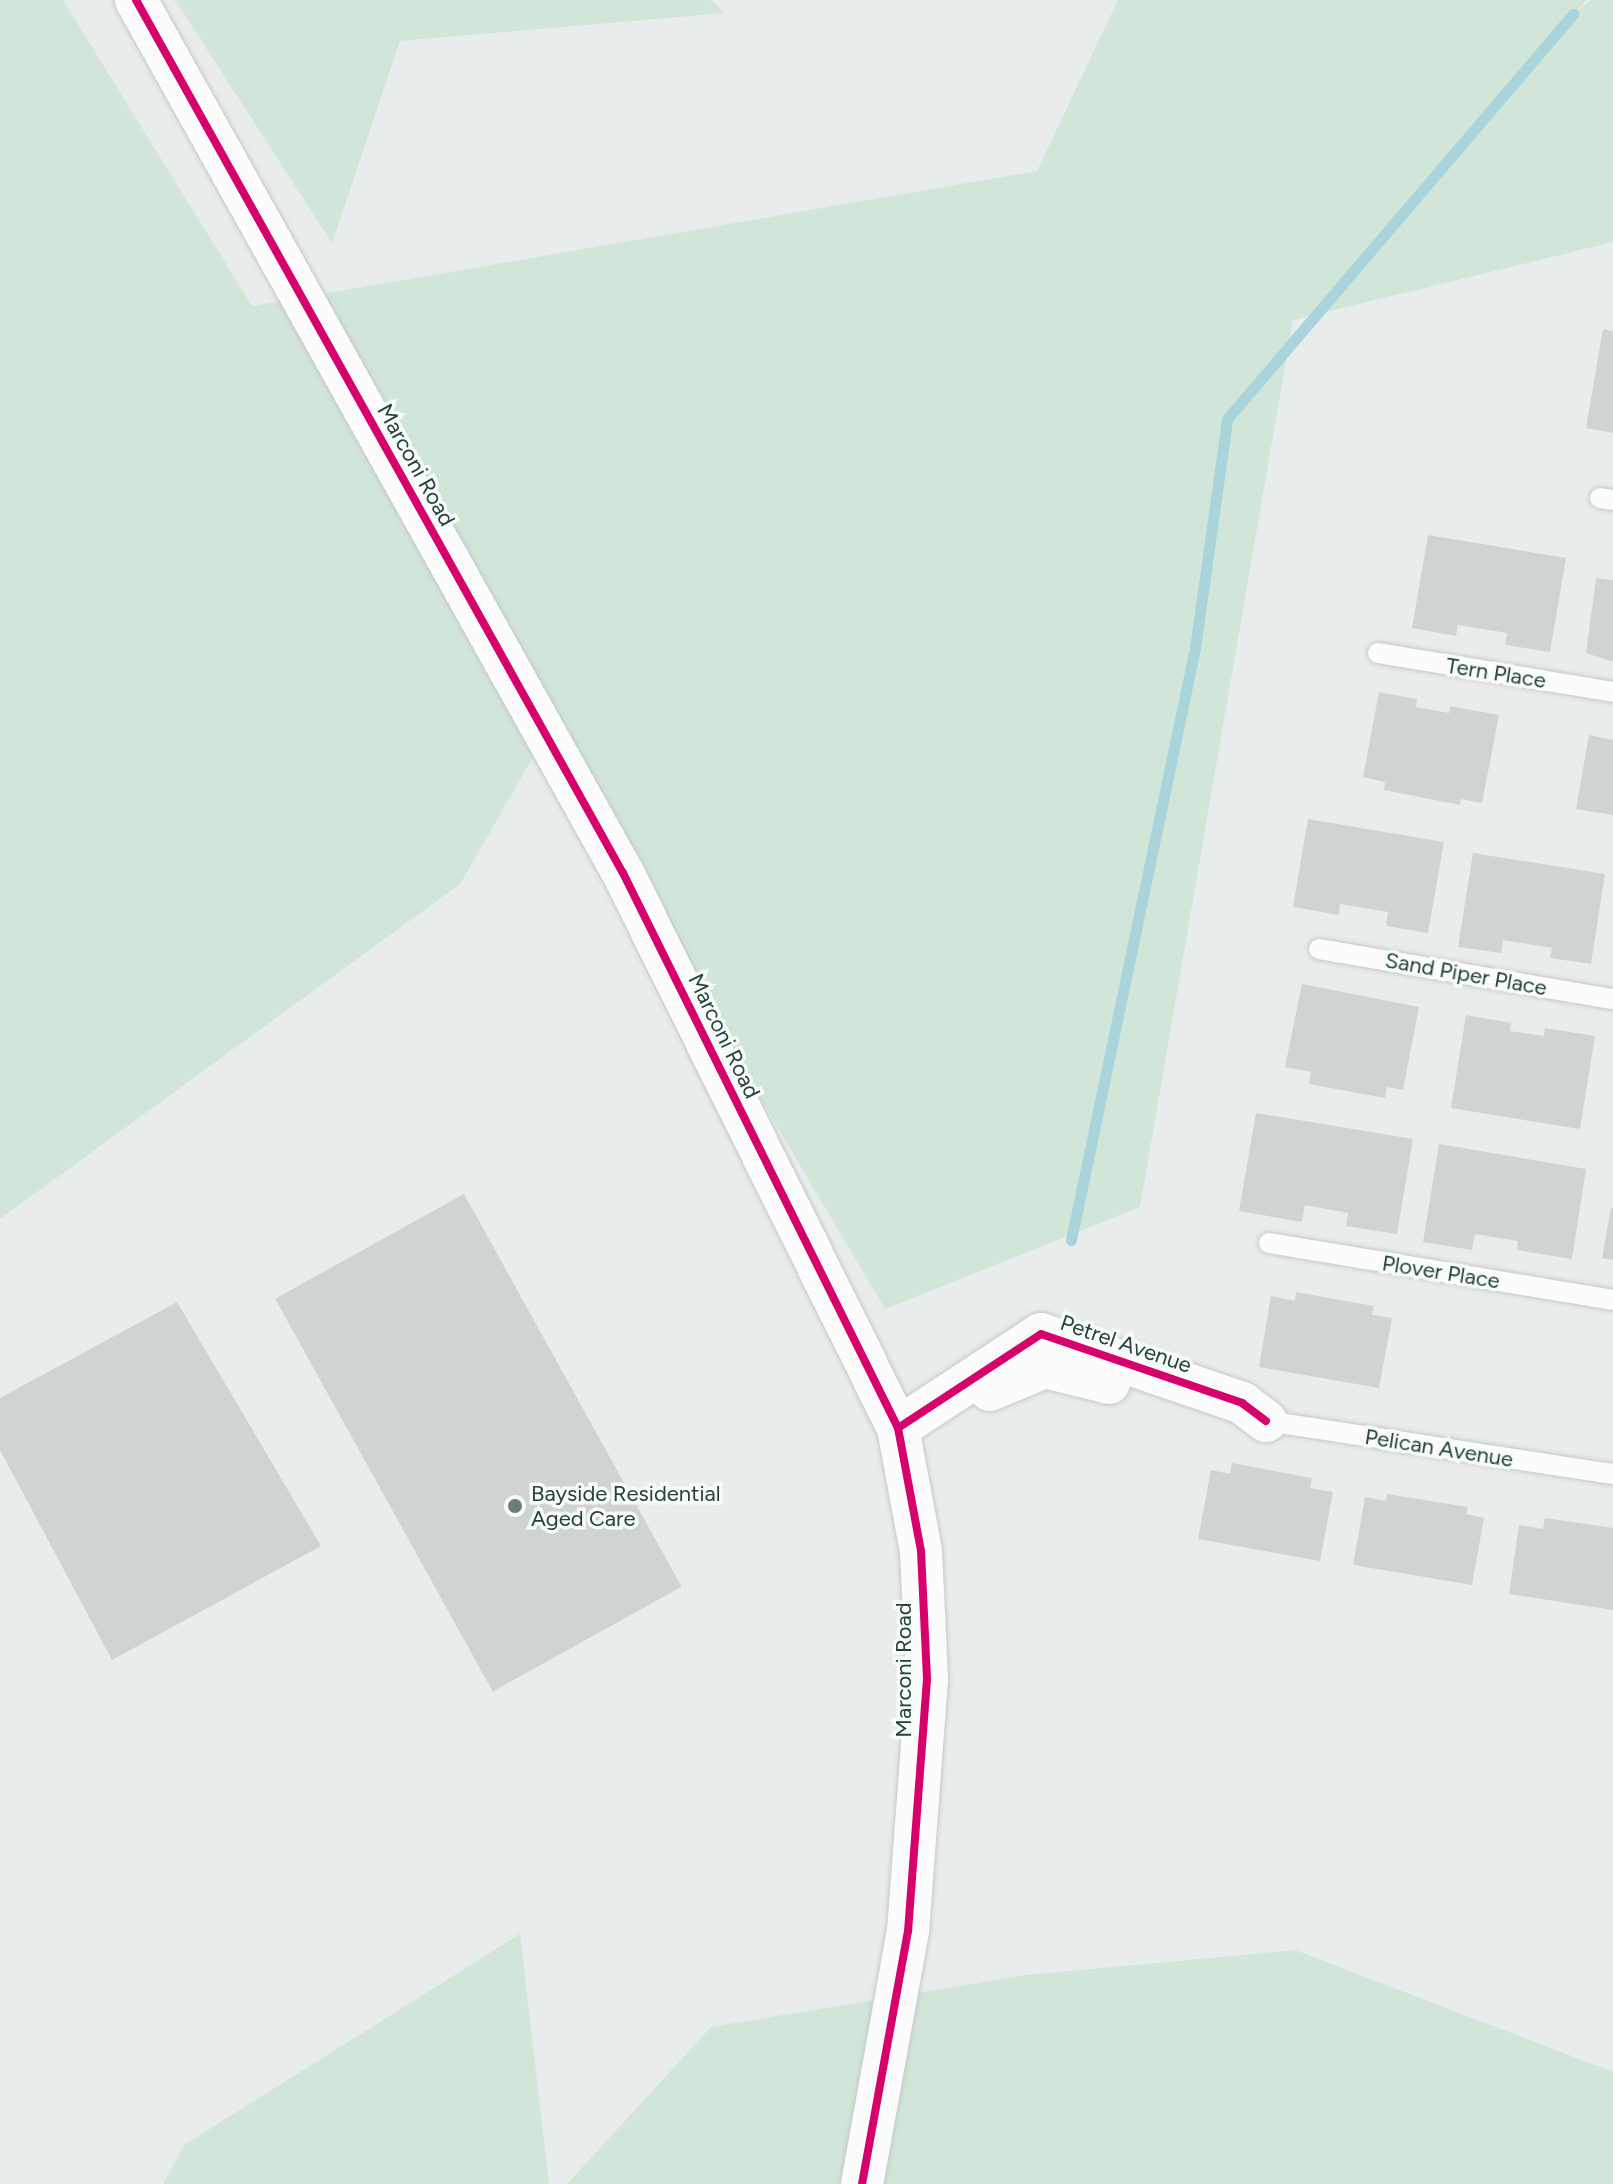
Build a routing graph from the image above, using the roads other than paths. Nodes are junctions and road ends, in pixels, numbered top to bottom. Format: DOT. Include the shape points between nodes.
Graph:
graph roads {
  1 [pos="136,0"];
  2 [pos="1378,653"];
  3 [pos="1613,692"];
  4 [pos="1319,949"];
  5 [pos="1613,999"];
  6 [pos="1269,1243"];
  7 [pos="1613,1300"];
  8 [pos="1266,1421"];
  9 [pos="898,1428"];
  10 [pos="1613,1474"];
  11 [pos="862,2184"];
  1 -- 9 [label="street, Marconi Road" via="623,873"];
  2 -- 3 [label="lane, Tern Place"];
  4 -- 5 [label="lane, Sand Piper Place"];
  6 -- 7 [label="lane, Plover Place"];
  8 -- 9 [label="street, Petrel Avenue" via="1242,1403 1041,1334"];
  8 -- 10 [label="lane, Pelican Avenue"];
  9 -- 11 [label="street, Marconi Road" via="921,1551 927,1679 908,1931"];
}
